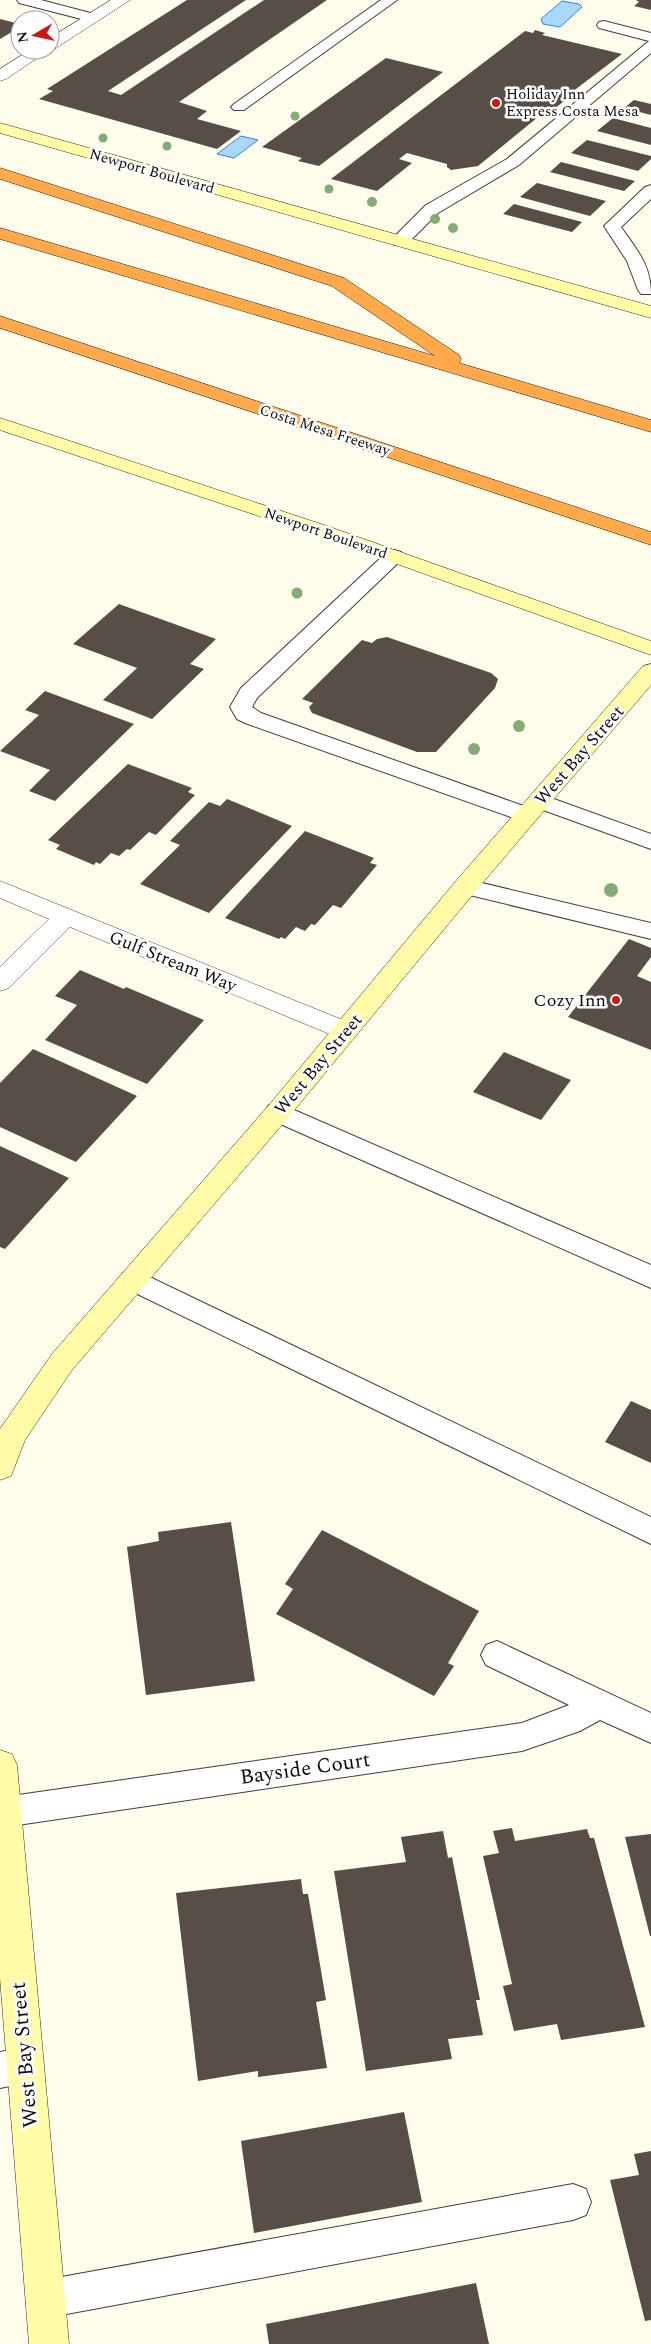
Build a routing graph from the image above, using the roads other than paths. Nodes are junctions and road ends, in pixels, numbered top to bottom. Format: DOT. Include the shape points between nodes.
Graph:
graph roads {
  1 [pos="24,0"];
  2 [pos="122,0"];
  3 [pos="390,0"];
  4 [pos="93,18"];
  5 [pos="604,25"];
  6 [pos="651,37"];
  7 [pos="60,39"];
  8 [pos="651,45"];
  9 [pos="26,60"];
  10 [pos="0,76"];
  11 [pos="239,107"];
  12 [pos="0,128"];
  13 [pos="0,173"];
  14 [pos="651,190"];
  15 [pos="0,233"];
  16 [pos="400,241"];
  17 [pos="649,289"];
  18 [pos="643,309"];
  19 [pos="2,322"];
  20 [pos="476,375"];
  21 [pos="0,424"];
  22 [pos="651,426"];
  23 [pos="651,539"];
  24 [pos="394,556"];
  25 [pos="651,648"];
  26 [pos="651,671"];
  27 [pos="534,808"];
  28 [pos="651,842"];
  29 [pos="465,887"];
  30 [pos="0,889"];
  31 [pos="66,917"];
  32 [pos="651,931"];
  33 [pos="0,982"];
  34 [pos="346,1031"];
  35 [pos="278,1112"];
  36 [pos="651,1277"];
  37 [pos="133,1280"];
  38 [pos="6,1434"];
  39 [pos="0,1467"];
  40 [pos="651,1531"];
  41 [pos="497,1655"];
  42 [pos="600,1704"];
  43 [pos="651,1729"];
  44 [pos="0,1765"];
  45 [pos="4,1812"];
  46 [pos="13,2067"];
  47 [pos="573,2202"];
  48 [pos="45,2299"];
  49 [pos="49,2344"];
  1 -- 4 [label="lane"];
  2 -- 4 [label="street"];
  3 -- 11 [label="lane"];
  4 -- 7 [label="street"];
  5 -- 6 [label="lane"];
  8 -- 16 [label="lane" via="512,162 432,209"];
  9 -- 10 [label="street"];
  12 -- 16 [label="main road, Newport Boulevard"];
  13 -- 20 [label="highway" via="338,282"];
  14 -- 17 [label="lane" via="612,226 636,261"];
  15 -- 20 [label="highway"];
  16 -- 18 [label="main road, Newport Boulevard"];
  17 -- 18 [label="lane"];
  19 -- 23 [label="highway, Costa Mesa Freeway"];
  20 -- 22 [label="highway"];
  21 -- 24 [label="main road, Newport Boulevard"];
  24 -- 25 [label="main road, Newport Boulevard"];
  24 -- 27 [label="lane" via="249,693 241,707 253,718"];
  26 -- 27 [label="main road, West Bay Street"];
  27 -- 28 [label="lane"];
  27 -- 29 [label="main road, West Bay Street"];
  29 -- 32 [label="lane"];
  29 -- 34 [label="main road, West Bay Street"];
  30 -- 31 [label="street, Gulf Stream Way"];
  31 -- 33 [label="street"];
  31 -- 34 [label="street, Gulf Stream Way"];
  34 -- 35 [label="main road, West Bay Street"];
  35 -- 36 [label="lane"];
  35 -- 37 [label="main road, West Bay Street"];
  37 -- 38 [label="main road, West Bay Street" via="62,1362"];
  37 -- 40 [label="lane"];
  38 -- 39 [label="main road, West Bay Street"];
  41 -- 42 [label="lane"];
  42 -- 43 [label="lane"];
  42 -- 45 [label="lane, Bayside Court" via="569,1721 522,1737"];
  44 -- 45 [label="main road, West Bay Street"];
  45 -- 46 [label="main road, West Bay Street"];
  46 -- 48 [label="main road, West Bay Street"];
  47 -- 48 [label="lane"];
  48 -- 49 [label="main road, West Bay Street"];
}
